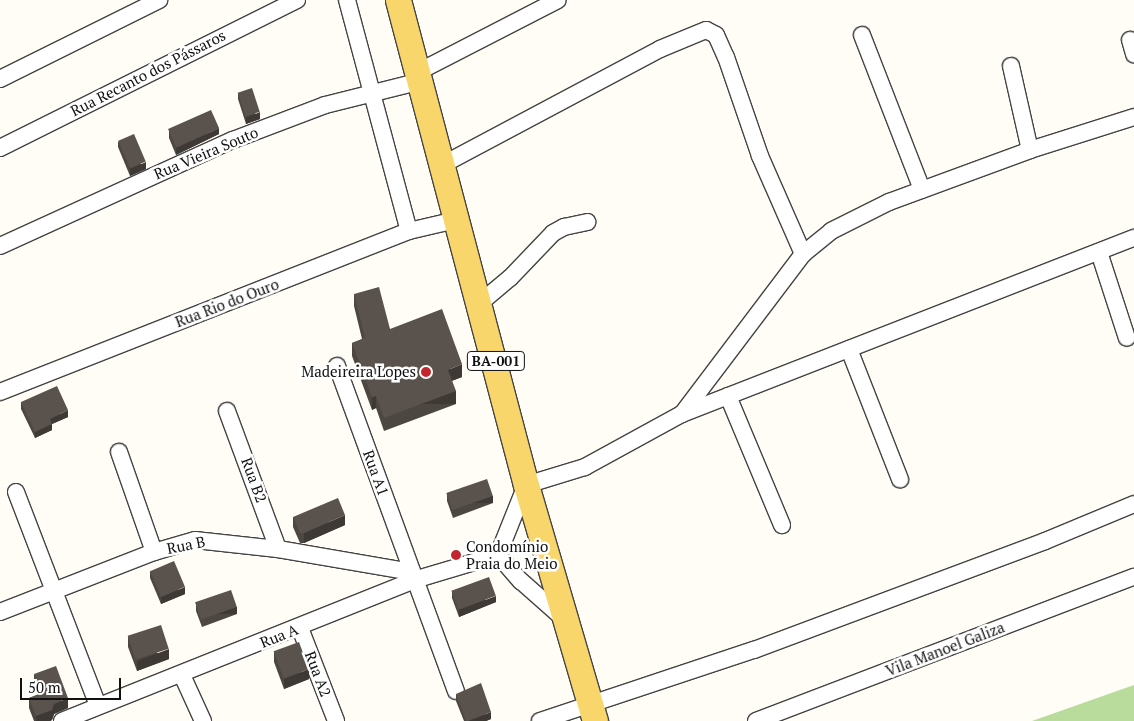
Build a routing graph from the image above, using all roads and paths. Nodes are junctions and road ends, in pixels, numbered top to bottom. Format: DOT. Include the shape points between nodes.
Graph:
graph roads {
  1 [pos="159,0"];
  2 [pos="297,0"];
  3 [pos="347,0"];
  4 [pos="398,0"];
  5 [pos="558,0"];
  6 [pos="862,35"];
  7 [pos="1011,66"];
  8 [pos="419,77"];
  9 [pos="0,80"];
  10 [pos="369,92"];
  11 [pos="1134,117"];
  12 [pos="0,148"];
  13 [pos="1030,150"];
  14 [pos="442,164"];
  15 [pos="922,190"];
  16 [pos="456,220"];
  17 [pos="587,222"];
  18 [pos="408,232"];
  19 [pos="1134,238"];
  20 [pos="0,246"];
  21 [pos="1098,252"];
  22 [pos="803,254"];
  23 [pos="480,303"];
  24 [pos="1127,338"];
  25 [pos="849,349"];
  26 [pos="338,366"];
  27 [pos="0,392"];
  28 [pos="728,396"];
  29 [pos="226,411"];
  30 [pos="682,414"];
  31 [pos="119,452"];
  32 [pos="900,479"];
  33 [pos="526,485"];
  34 [pos="16,492"];
  35 [pos="1134,504"];
  36 [pos="782,525"];
  37 [pos="278,549"];
  38 [pos="154,552"];
  39 [pos="498,555"];
  40 [pos="412,576"];
  41 [pos="1134,577"];
  42 [pos="56,591"];
  43 [pos="0,612"];
  44 [pos="569,624"];
  45 [pos="300,628"];
  46 [pos="182,675"];
  47 [pos="456,691"];
  48 [pos="98,706"];
  49 [pos="593,713"];
  50 [pos="65,720"];
  51 [pos="202,721"];
  52 [pos="336,721"];
  53 [pos="540,721"];
  54 [pos="756,721"];
  1 -- 9 [label="street"];
  2 -- 12 [label="street, Rua Recanto dos Pássaros"];
  3 -- 10 [label="street"];
  4 -- 8 [label="main road, BA-001"];
  5 -- 8 [label="street, Rua Vieira Souto"];
  6 -- 15 [label="street"];
  7 -- 13 [label="street"];
  8 -- 10 [label="street, Rua Vieira Souto"];
  8 -- 14 [label="main road, BA-001"];
  10 -- 18 [label="street"];
  10 -- 20 [label="street, Rua Vieira Souto" via="233,140"];
  11 -- 13 [label="street"];
  13 -- 15 [label="street"];
  14 -- 16 [label="main road, BA-001"];
  14 -- 22 [label="street" via="653,52 706,30 716,35 726,56 760,156"];
  15 -- 22 [label="street" via="889,202 837,228"];
  16 -- 18 [label="street, Rua Rio do Ouro"];
  16 -- 23 [label="main road, BA-001"];
  17 -- 23 [label="street" via="552,233 510,278"];
  18 -- 27 [label="street, Rua Rio do Ouro"];
  19 -- 21 [label="street"];
  21 -- 24 [label="street"];
  21 -- 25 [label="street"];
  22 -- 30 [label="street"];
  23 -- 33 [label="main road, BA-001"];
  25 -- 28 [label="street"];
  25 -- 32 [label="street"];
  26 -- 40 [label="street, Rua A1"];
  28 -- 30 [label="street"];
  28 -- 36 [label="street"];
  29 -- 37 [label="street, Rua B2"];
  30 -- 33 [label="street" via="585,467"];
  31 -- 38 [label="street"];
  33 -- 39 [label="street"];
  33 -- 44 [label="main road, BA-001"];
  34 -- 42 [label="street"];
  35 -- 49 [label="street"];
  37 -- 38 [label="street, Rua B" via="206,539"];
  37 -- 40 [label="street, Rua B"];
  38 -- 42 [label="street, Rua B"];
  39 -- 40 [label="street, Rua A"];
  39 -- 44 [label="street" via="521,581"];
  40 -- 45 [label="street, Rua A"];
  40 -- 47 [label="street, Rua A1"];
  41 -- 54 [label="street, Vila Manoel Galiza"];
  42 -- 43 [label="street, Rua B"];
  42 -- 48 [label="street"];
  44 -- 49 [label="main road, BA-001"];
  45 -- 46 [label="street, Rua A"];
  45 -- 52 [label="street, Rua A2"];
  46 -- 48 [label="street, Rua A"];
  46 -- 51 [label="street"];
  48 -- 50 [label="street, Rua A"];
  49 -- 53 [label="street"];
}
